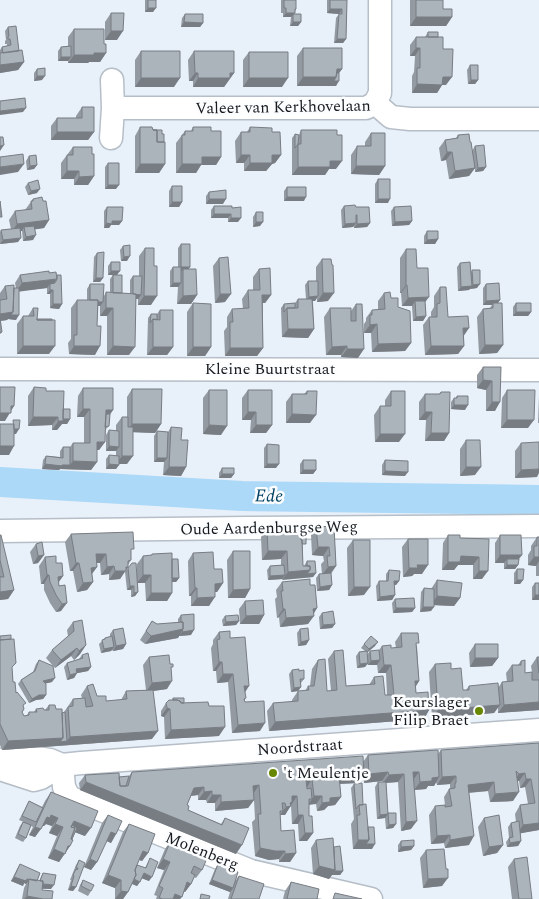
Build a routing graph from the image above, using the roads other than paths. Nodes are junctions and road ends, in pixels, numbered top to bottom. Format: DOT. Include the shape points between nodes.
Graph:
graph roads {
  1 [pos="380,0"];
  2 [pos="112,80"];
  3 [pos="375,104"];
  4 [pos="113,108"];
  5 [pos="539,119"];
  6 [pos="111,138"];
  7 [pos="0,369"];
  8 [pos="539,370"];
  9 [pos="539,526"];
  10 [pos="0,531"];
  11 [pos="539,730"];
  12 [pos="0,760"];
  13 [pos="62,766"];
  14 [pos="0,769"];
  15 [pos="371,899"];
  1 -- 3 [label="street" via="380,94"];
  2 -- 4 [label="street"];
  3 -- 4 [label="street, Valeer van Kerkhovelaan" via="366,108"];
  3 -- 5 [label="street, Valeer van Kerkhovelaan" via="392,117 410,119"];
  4 -- 6 [label="street"];
  7 -- 8 [label="street, Kleine Buurtstraat"];
  9 -- 10 [label="street, Oude Aardenburgse Weg"];
  11 -- 13 [label="street, Noordstraat"];
  12 -- 13 [label="street, Noordstraat" via="36,758"];
  13 -- 14 [label="street, Noordstraat" via="34,780"];
  13 -- 15 [label="street, Molenberg" via="64,787 69,797 251,870"];
}
